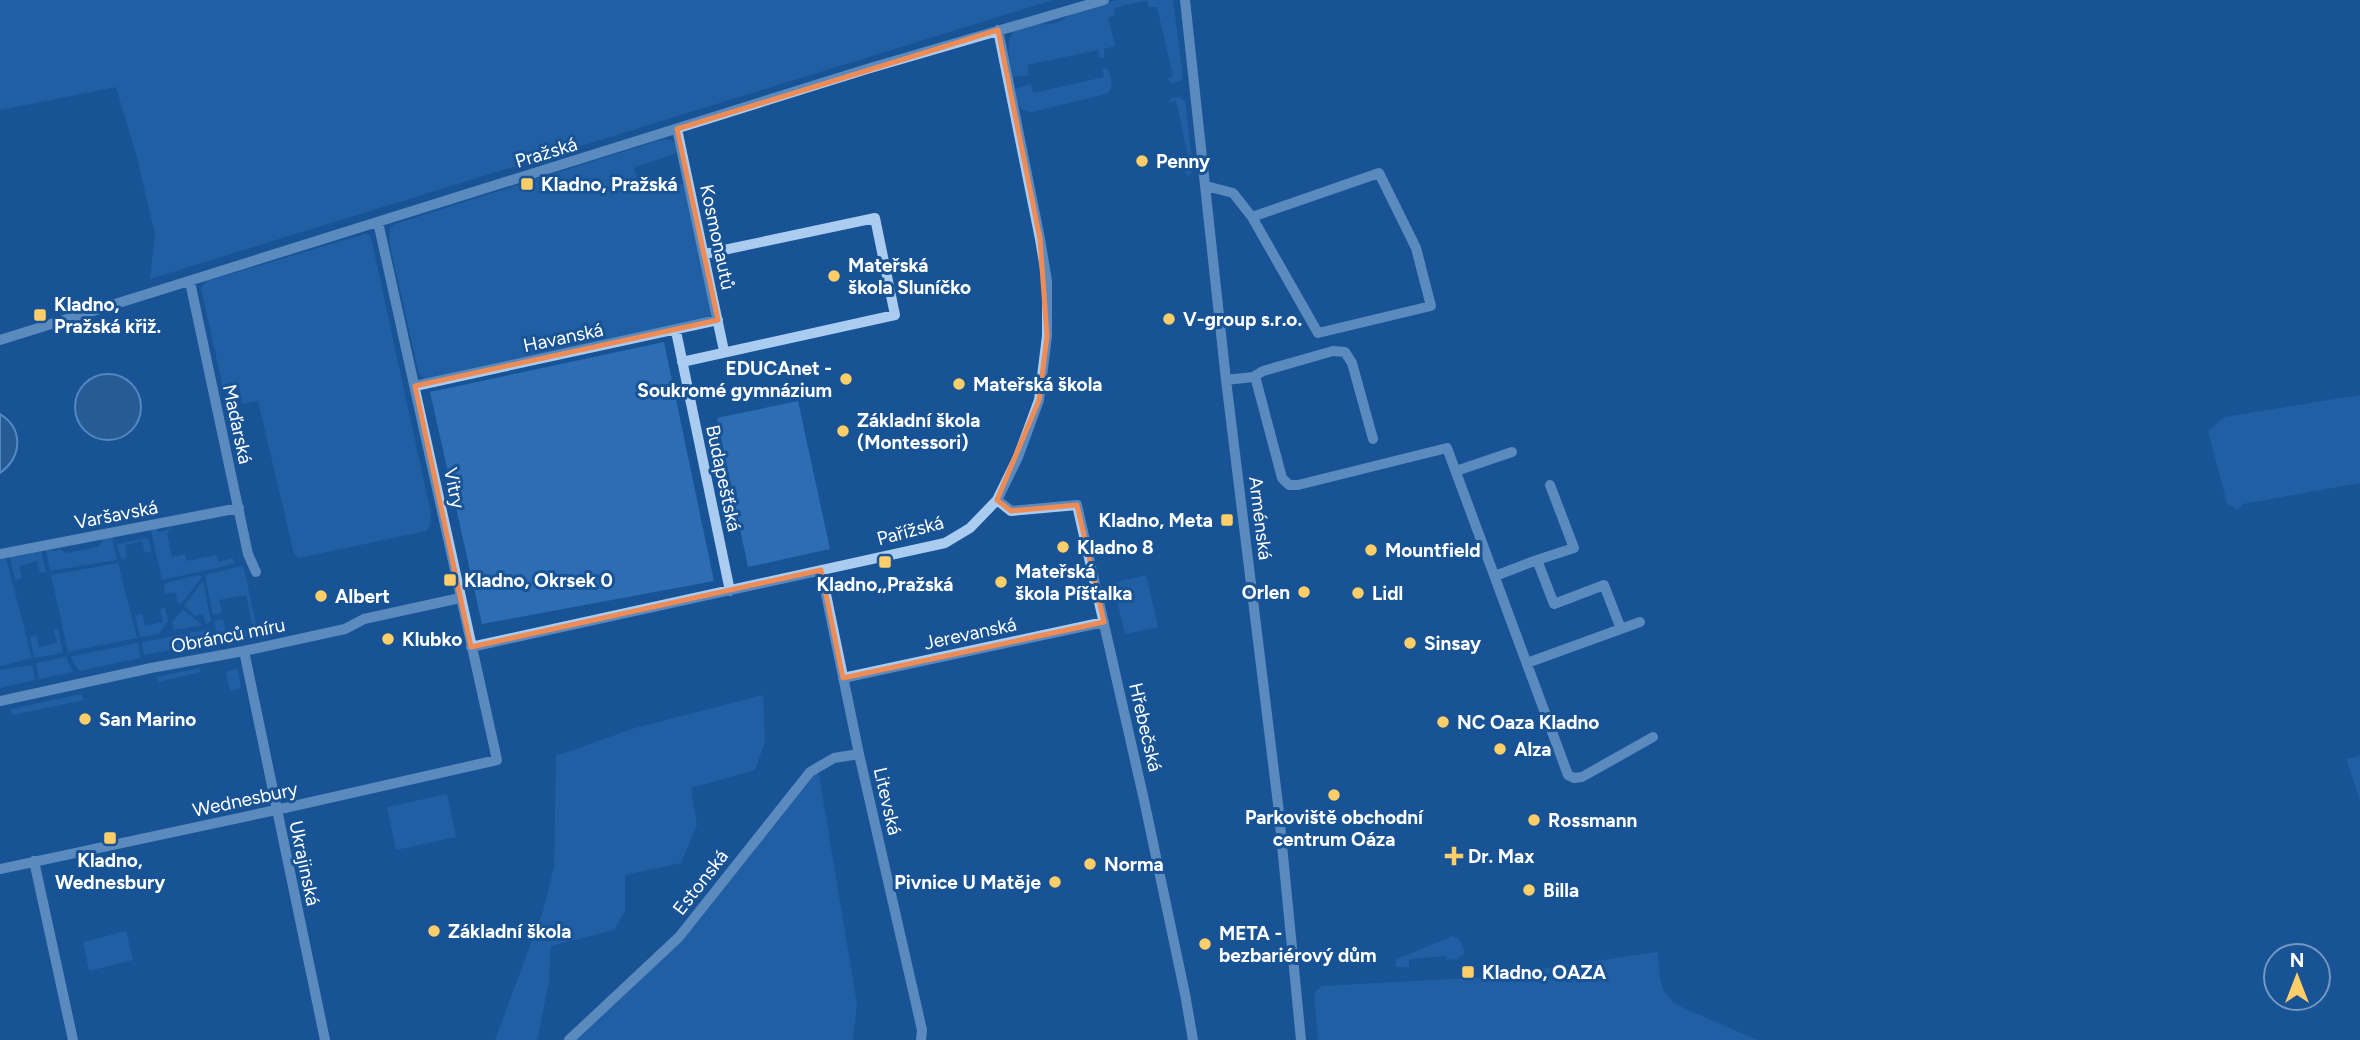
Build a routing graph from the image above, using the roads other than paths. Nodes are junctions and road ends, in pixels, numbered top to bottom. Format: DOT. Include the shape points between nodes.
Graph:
graph roads {
  1 [pos="1104,0"];
  2 [pos="1185,0"];
  3 [pos="998,30"];
  4 [pos="677,130"];
  5 [pos="1206,186"];
  6 [pos="1252,217"];
  7 [pos="378,222"];
  8 [pos="705,254"];
  9 [pos="190,282"];
  10 [pos="718,320"];
  11 [pos="676,331"];
  12 [pos="0,340"];
  13 [pos="724,351"];
  14 [pos="682,362"];
  15 [pos="1253,377"];
  16 [pos="1226,380"];
  17 [pos="415,386"];
  18 [pos="1373,439"];
  19 [pos="1512,452"];
  20 [pos="1456,471"];
  21 [pos="1550,485"];
  22 [pos="996,500"];
  23 [pos="239,508"];
  24 [pos="0,554"];
  25 [pos="1537,561"];
  26 [pos="821,570"];
  27 [pos="256,572"];
  28 [pos="1495,576"];
  29 [pos="730,591"];
  30 [pos="460,598"];
  31 [pos="1104,622"];
  32 [pos="1640,622"];
  33 [pos="1621,629"];
  34 [pos="471,647"];
  35 [pos="244,652"];
  36 [pos="1527,663"];
  37 [pos="843,678"];
  38 [pos="0,702"];
  39 [pos="1653,737"];
  40 [pos="859,754"];
  41 [pos="497,761"];
  42 [pos="276,810"];
  43 [pos="34,861"];
  44 [pos="0,869"];
  45 [pos="921,1035"];
  46 [pos="74,1040"];
  47 [pos="325,1040"];
  48 [pos="569,1040"];
  49 [pos="1193,1040"];
  50 [pos="1301,1040"];
  1 -- 3 [label="street, Pražská"];
  2 -- 5 [label="street, Arménská"];
  3 -- 4 [label="street, Pražská"];
  3 -- 22 [label="street, Pařížská" via="1047,281 1047,336 1038,400 1018,457"];
  4 -- 7 [label="street, Pražská"];
  4 -- 8 [label="street, Kosmonautů"];
  5 -- 6 [label="street" via="1233,193"];
  5 -- 16 [label="street, Arménská"];
  6 -- 6 [label="street" via="1379,173 1416,248 1431,306 1318,333"];
  7 -- 9 [label="street, Pražská"];
  7 -- 17 [label="street, Vitry"];
  8 -- 10 [label="street, Kosmonautů"];
  8 -- 13 [label="street" via="875,218 895,315"];
  9 -- 12 [label="street, Pražská"];
  9 -- 23 [label="street, Maďarská"];
  10 -- 11 [label="street, Havanská"];
  10 -- 13 [label="street, Kosmonautů"];
  11 -- 14 [label="street, Budapešťská"];
  11 -- 17 [label="street, Havanská"];
  13 -- 14 [label="street"];
  14 -- 29 [label="street, Budapešťská"];
  15 -- 16 [label="street"];
  15 -- 18 [label="street" via="1333,351 1345,352"];
  15 -- 20 [label="street" via="1282,478 1289,485 1447,448"];
  16 -- 50 [label="street, Arménská" via="1278,804"];
  17 -- 30 [label="street, Vitry"];
  19 -- 20 [label="street"];
  20 -- 28 [label="street"];
  21 -- 25 [label="street" via="1574,548"];
  22 -- 26 [label="street, Pařížská" via="970,528 945,543"];
  22 -- 31 [label="street, Hřebečská" via="1012,511 1077,505"];
  23 -- 24 [label="street, Varšavská"];
  23 -- 27 [label="street, Maďarská"];
  25 -- 28 [label="street"];
  25 -- 33 [label="street" via="1554,604 1604,585"];
  26 -- 29 [label="street, Pařížská"];
  26 -- 37 [label="street, Litevská"];
  28 -- 36 [label="street"];
  29 -- 34 [label="street, Pařížská"];
  30 -- 34 [label="street, Vitry"];
  30 -- 35 [label="street, Obránců míru"];
  31 -- 37 [label="street, Jerevanská"];
  31 -- 49 [label="street, Hřebečská"];
  32 -- 33 [label="street"];
  33 -- 36 [label="street"];
  34 -- 41 [label="street, Vitry"];
  35 -- 38 [label="street, Obránců míru"];
  35 -- 42 [label="street, Ukrajinská"];
  36 -- 39 [label="street" via="1568,775 1582,777"];
  37 -- 40 [label="street, Litevská"];
  40 -- 45 [label="street, Litevská"];
  40 -- 48 [label="street, Estonská" via="834,758 810,772 679,937"];
  41 -- 42 [label="street, Wednesbury"];
  42 -- 43 [label="street, Wednesbury"];
  42 -- 47 [label="street, Ukrajinská"];
  43 -- 44 [label="street, Wednesbury"];
  43 -- 46 [label="street"];
}
